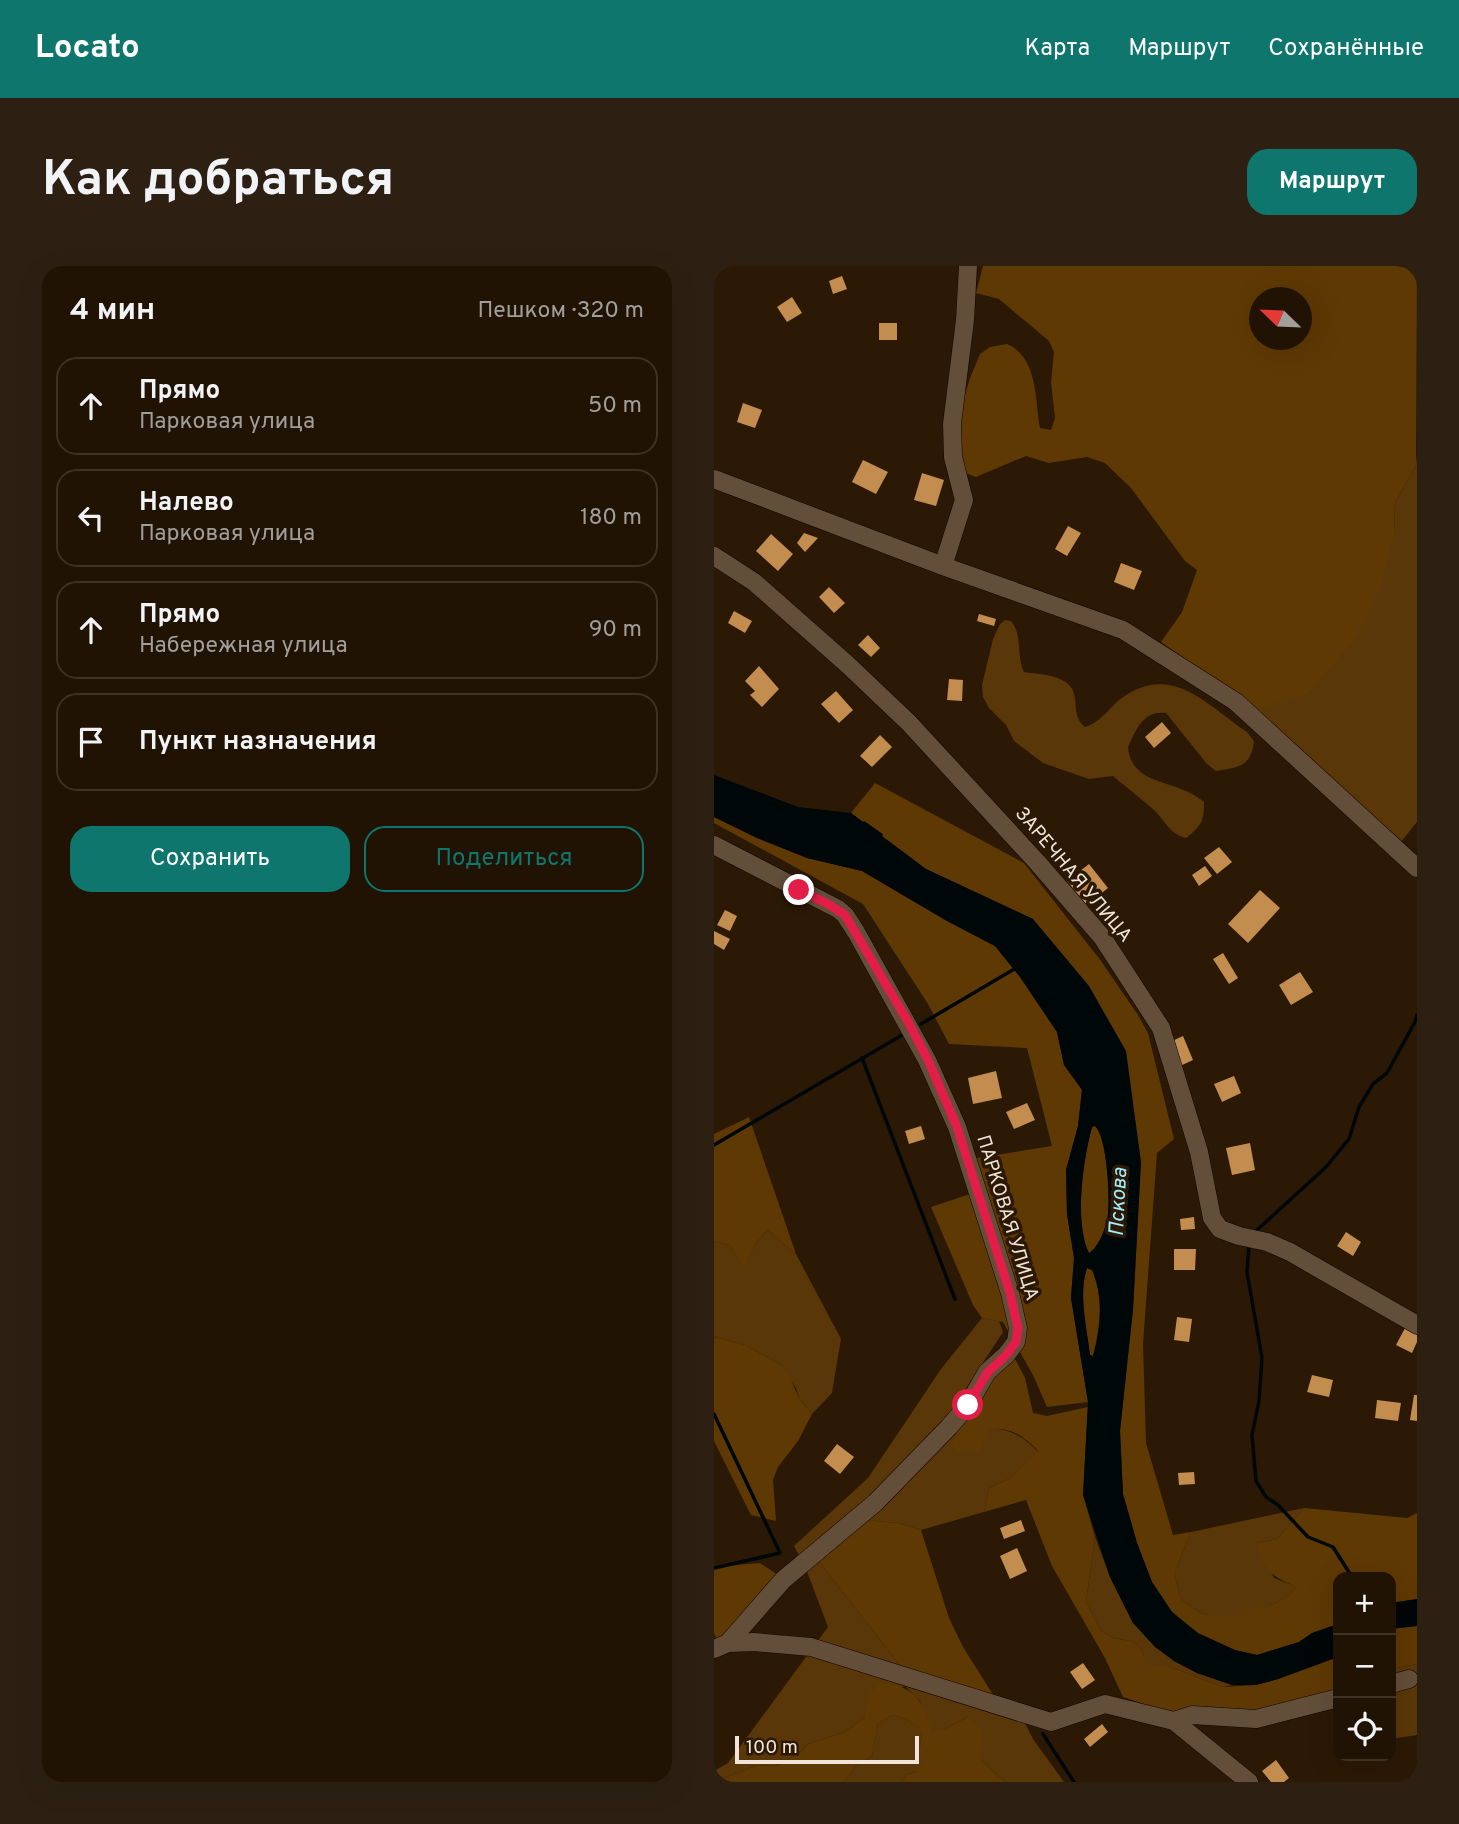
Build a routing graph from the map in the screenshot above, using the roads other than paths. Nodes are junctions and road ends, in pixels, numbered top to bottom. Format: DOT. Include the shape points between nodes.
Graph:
graph roads {
  1 [pos="968,266"];
  2 [pos="714,480"];
  3 [pos="714,556"];
  4 [pos="943,566"];
  5 [pos="714,845"];
  6 [pos="1417,869"];
  7 [pos="1417,1325"];
  8 [pos="721,1646"];
  9 [pos="1409,1679"];
  10 [pos="1396,1683"];
  11 [pos="1333,1699"];
  12 [pos="1174,1721"];
  13 [pos="1249,1782"];
  1 -- 4 [label="street" via="952,424 953,457 964,500"];
  2 -- 4 [label="street"];
  3 -- 7 [label="street, ЗАРЕЧНАЯ УЛИЦА" via="754,582 909,723 1102,937 1161,1028 1199,1152 1212,1218 1220,1229 1290,1252"];
  4 -- 6 [label="street" via="1122,630 1236,702"];
  5 -- 8 [label="street, ПАРКОВАЯ УЛИЦА" via="845,915 907,1020 957,1127 1018,1328 1016,1342 987,1373 949,1427 875,1503 783,1580"];
  8 -- 12 [label="street" via="754,1642 811,1647 1051,1722 1105,1704"];
  9 -- 10 [label="street"];
  11 -- 12 [label="street" via="1256,1719 1192,1715"];
  12 -- 13 [label="street"];
}
